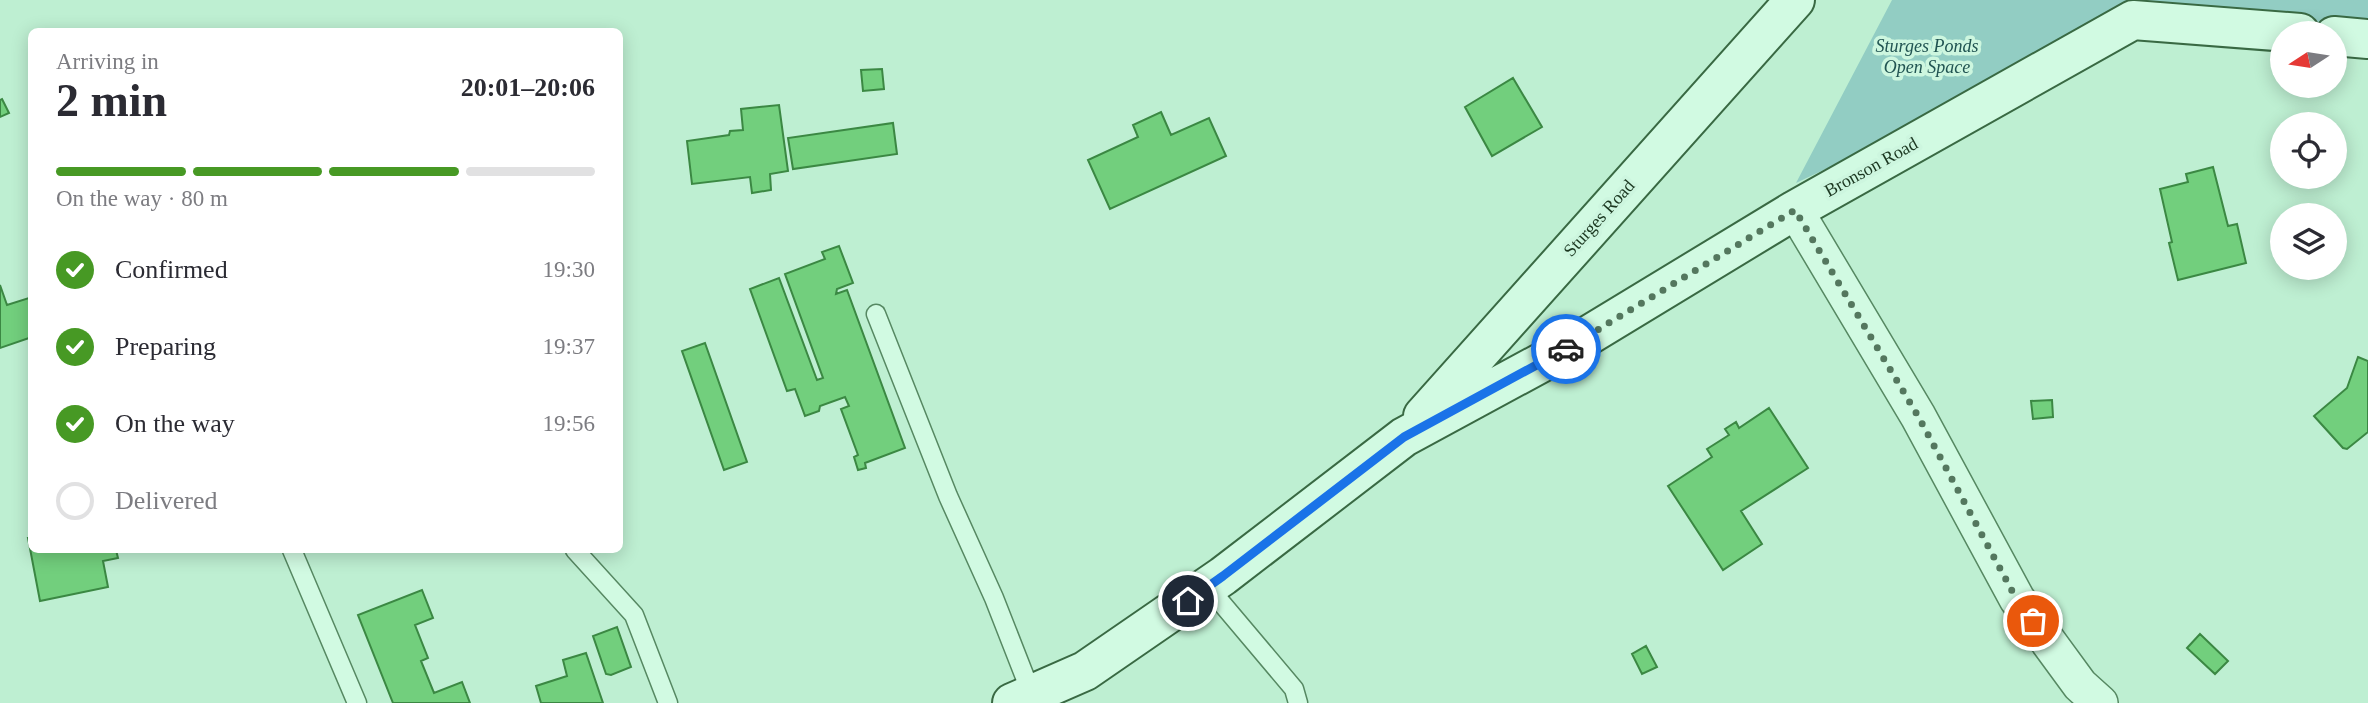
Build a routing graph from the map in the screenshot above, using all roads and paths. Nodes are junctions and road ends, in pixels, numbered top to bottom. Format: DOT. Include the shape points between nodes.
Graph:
graph roads {
  1 [pos="1795,0"];
  2 [pos="2270,31"];
  3 [pos="2347,37"];
  4 [pos="2368,38"];
  5 [pos="1795,210"];
  6 [pos="876,314"];
  7 [pos="1404,437"];
  8 [pos="293,553"];
  9 [pos="578,553"];
  10 [pos="1208,587"];
  11 [pos="1022,699"];
  12 [pos="357,703"];
  13 [pos="668,703"];
  14 [pos="1298,703"];
  15 [pos="2100,703"];
  1 -- 7 [label="main road, Sturges Road"];
  2 -- 5 [label="main road, Bronson Road" via="2133,20"];
  3 -- 4 [label="main road"];
  5 -- 7 [label="main road, Bronson Road" via="1561,352"];
  5 -- 15 [label="street" via="1918,416 2017,600 2080,685"];
  6 -- 11 [label="lane" via="994,598"];
  7 -- 10 [label="main road, Bronson Road"];
  8 -- 12 [label="lane"];
  9 -- 13 [label="lane" via="634,615"];
  10 -- 11 [label="main road, Bronson Road" via="1085,671"];
  10 -- 14 [label="lane" via="1294,689"];
}
